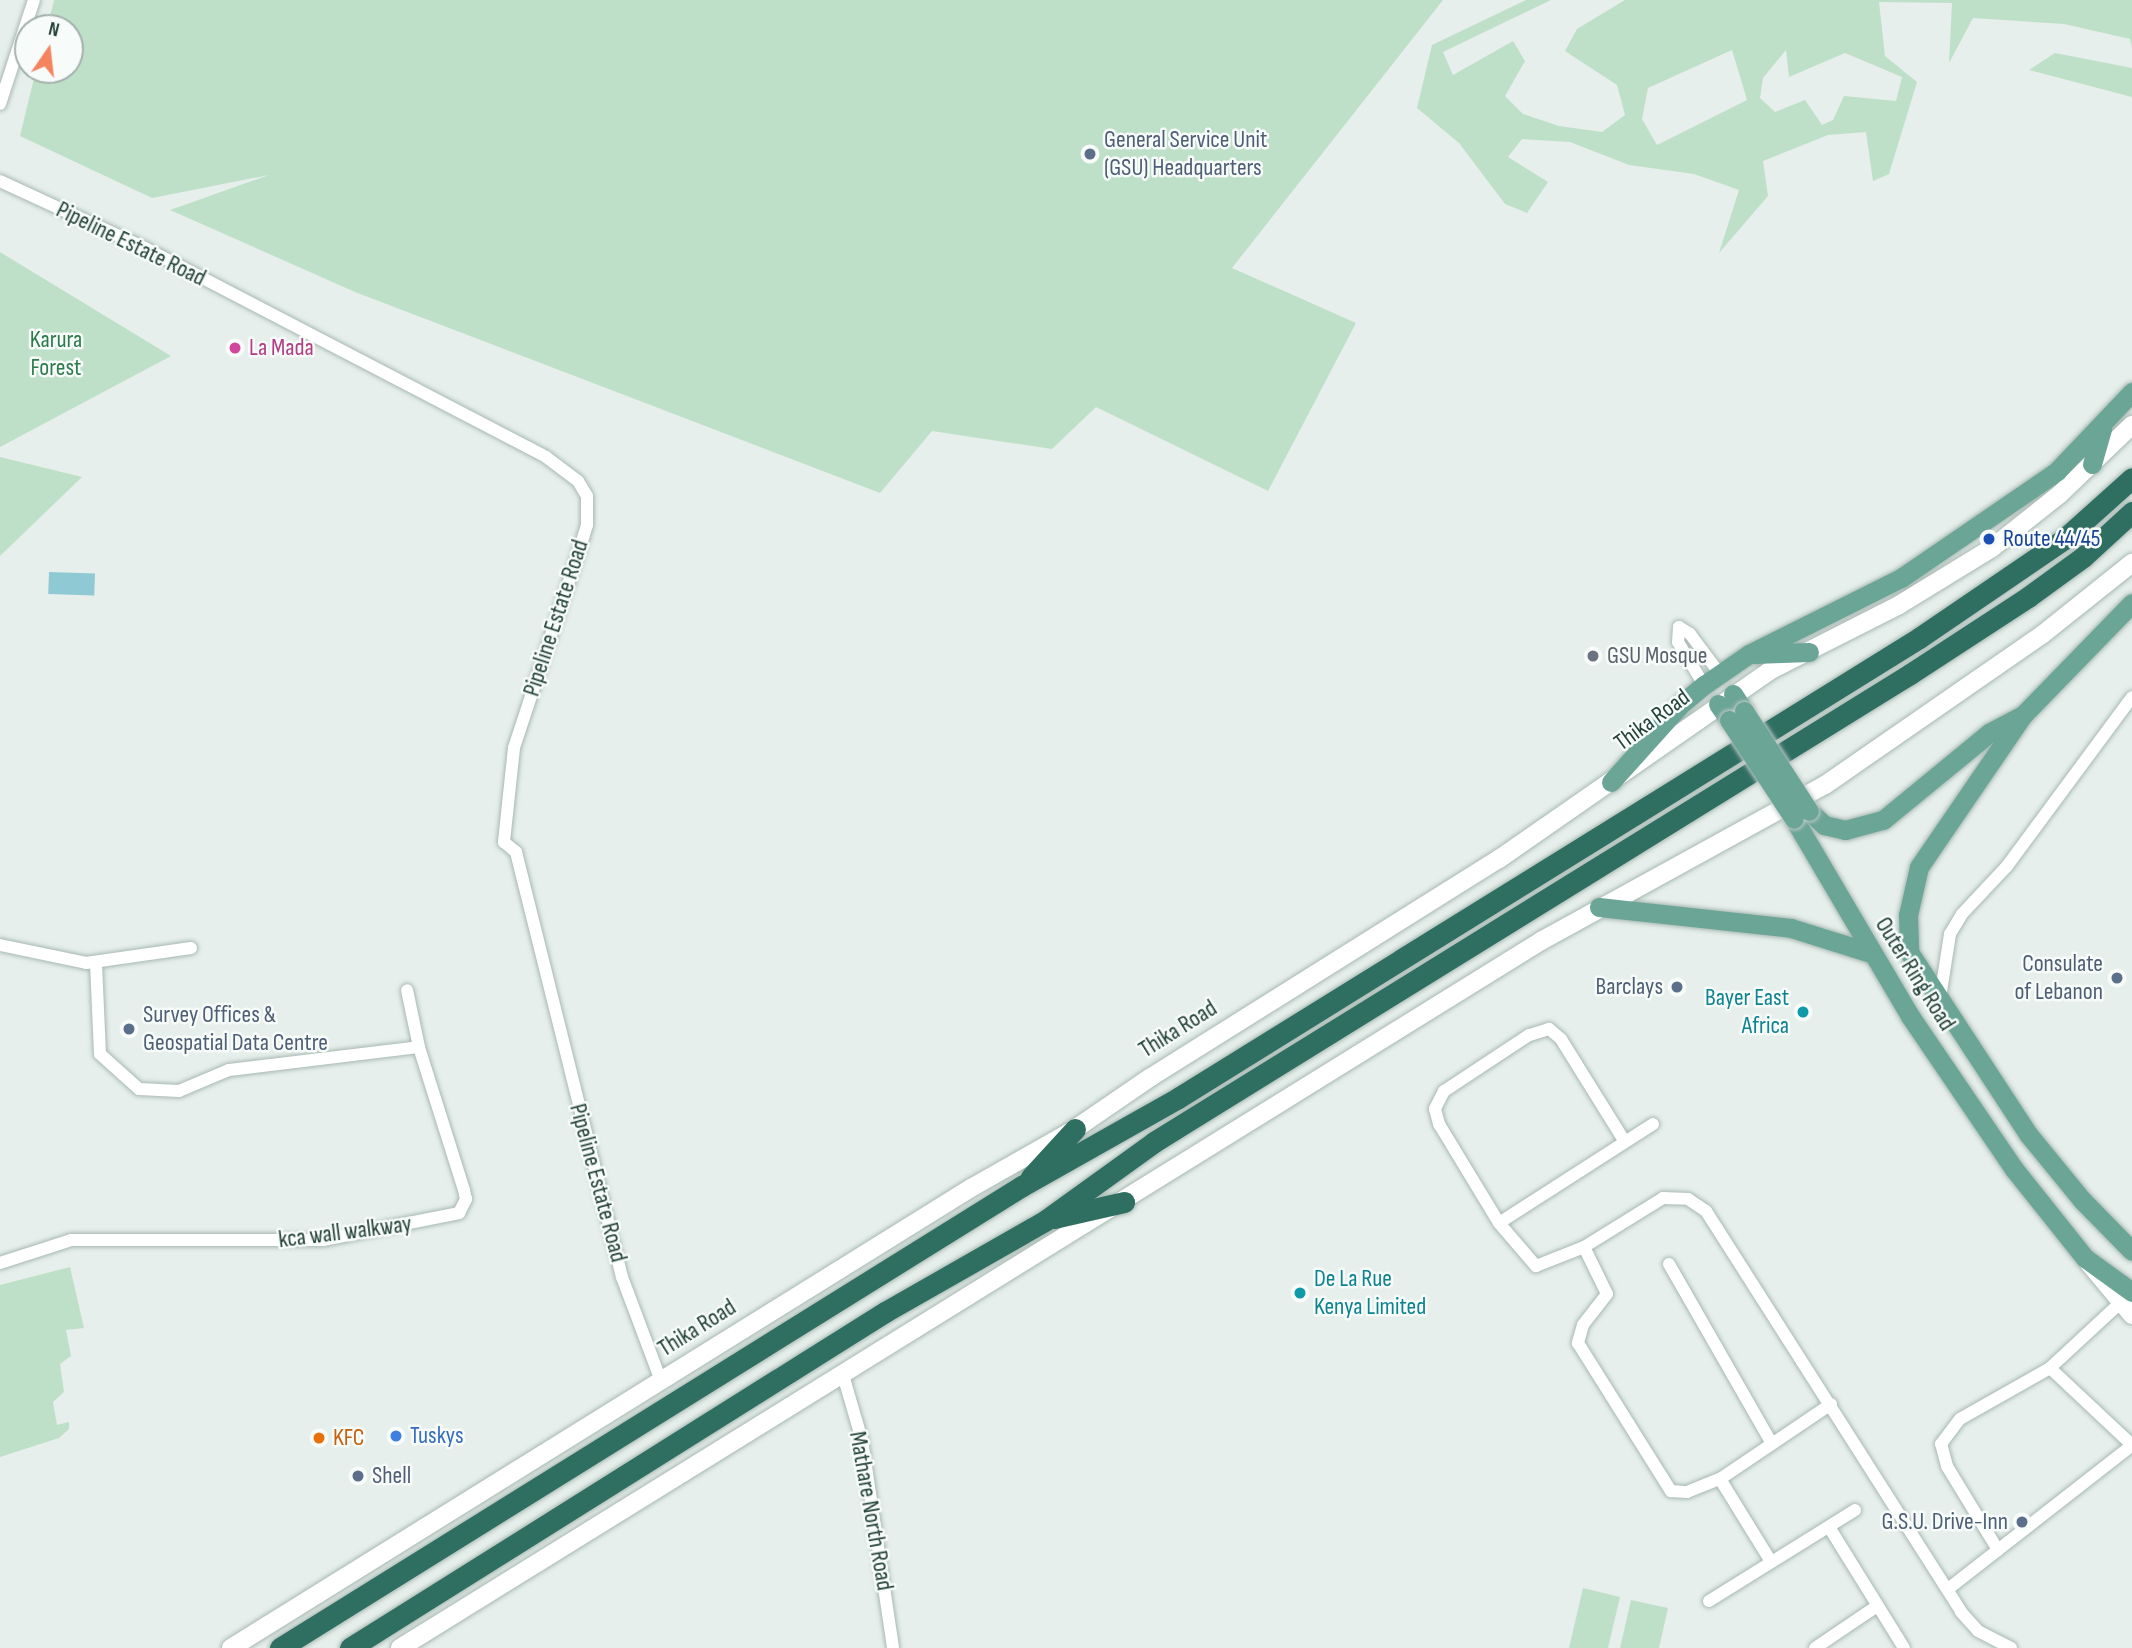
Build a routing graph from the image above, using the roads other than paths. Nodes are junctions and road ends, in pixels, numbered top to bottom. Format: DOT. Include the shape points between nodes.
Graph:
graph roads {
  1 [pos="34,0"];
  2 [pos="0,104"];
  3 [pos="0,181"];
  4 [pos="2132,392"];
  5 [pos="2132,425"];
  6 [pos="2103,427"];
  7 [pos="2092,464"];
  8 [pos="2132,478"];
  9 [pos="2132,512"];
  10 [pos="2132,563"];
  11 [pos="2132,603"];
  12 [pos="2124,622"];
  13 [pos="1809,652"];
  14 [pos="1749,654"];
  15 [pos="2132,697"];
  16 [pos="1731,708"];
  17 [pos="2023,715"];
  18 [pos="1611,782"];
  19 [pos="1801,815"];
  20 [pos="1599,907"];
  21 [pos="0,945"];
  22 [pos="191,948"];
  23 [pos="1871,953"];
  24 [pos="96,963"];
  25 [pos="407,990"];
  26 [pos="1940,1003"];
  27 [pos="419,1047"];
  28 [pos="1653,1124"];
  29 [pos="1075,1129"];
  30 [pos="1625,1142"];
  31 [pos="1022,1186"];
  32 [pos="1124,1202"];
  33 [pos="1046,1220"];
  34 [pos="1499,1223"];
  35 [pos="1584,1247"];
  36 [pos="2132,1251"];
  37 [pos="0,1263"];
  38 [pos="1669,1264"];
  39 [pos="2128,1304"];
  40 [pos="2050,1368"];
  41 [pos="842,1375"];
  42 [pos="661,1381"];
  43 [pos="1830,1404"];
  44 [pos="1771,1441"];
  45 [pos="2132,1445"];
  46 [pos="1720,1479"];
  47 [pos="1855,1510"];
  48 [pos="1829,1527"];
  49 [pos="1998,1550"];
  50 [pos="1770,1560"];
  51 [pos="1948,1589"];
  52 [pos="1709,1601"];
  53 [pos="1877,1606"];
  54 [pos="230,1648"];
  55 [pos="279,1648"];
  56 [pos="350,1648"];
  57 [pos="400,1648"];
  58 [pos="893,1648"];
  59 [pos="1815,1648"];
  60 [pos="1904,1648"];
  61 [pos="2011,1648"];
  1 -- 2 [label="street"];
  3 -- 42 [label="street, Pipeline Estate Road" via="145,248 546,457 578,481 587,496 587,525 514,748 504,842 516,852 622,1277"];
  4 -- 6 [label="main road"];
  5 -- 7 [label="main road, Thika Road"];
  6 -- 7 [label="main road"];
  6 -- 14 [label="main road" via="2057,471 1901,578"];
  7 -- 13 [label="main road, Thika Road" via="1992,548 1899,605"];
  8 -- 31 [label="highway" via="2064,539 1908,645 1178,1098"];
  9 -- 33 [label="highway" via="2083,557 2028,597 1154,1142"];
  10 -- 20 [label="main road" via="2043,634 1825,785"];
  11 -- 12 [label="main road"];
  12 -- 17 [label="main road"];
  13 -- 14 [label="main road"];
  13 -- 16 [label="main road, Thika Road"];
  14 -- 18 [label="main road" via="1680,705"];
  15 -- 26 [label="street" via="1950,934"];
  16 -- 18 [label="main road, Thika Road"];
  16 -- 19 [label="main road, Outer Ring Road, bridge"];
  17 -- 19 [label="main road, Outer Ring Road" via="1989,733 1883,820 1845,830"];
  17 -- 26 [label="main road, Outer Ring Road" via="1932,843 1913,889 1909,952"];
  18 -- 29 [label="main road, Thika Road" via="1499,859"];
  19 -- 23 [label="main road, Outer Ring Road"];
  20 -- 23 [label="main road" via="1791,928"];
  20 -- 32 [label="main road"];
  21 -- 24 [label="street"];
  22 -- 24 [label="street"];
  23 -- 39 [label="main road, Outer Ring Road" via="2014,1169"];
  24 -- 27 [label="street" via="100,1054 139,1089 179,1091 229,1070"];
  25 -- 27 [label="street, kca wall walkway"];
  26 -- 36 [label="main road, Outer Ring Road" via="2028,1134"];
  27 -- 37 [label="street, kca wall walkway" via="464,1190 466,1199 459,1213 323,1240 71,1240"];
  28 -- 30 [label="street"];
  29 -- 31 [label="highway"];
  29 -- 42 [label="main road, Thika Road" via="971,1188"];
  30 -- 34 [label="street"];
  30 -- 34 [label="street" via="1554,1031 1540,1029 1529,1035 1444,1091 1435,1110"];
  31 -- 55 [label="highway"];
  32 -- 33 [label="highway"];
  32 -- 41 [label="main road"];
  33 -- 56 [label="highway" via="886,1312"];
  34 -- 35 [label="street" via="1536,1266"];
  35 -- 43 [label="street" via="1663,1198 1697,1203"];
  35 -- 46 [label="street" via="1607,1294 1580,1330 1582,1352 1664,1485 1671,1491 1687,1492"];
  38 -- 44 [label="street"];
  39 -- 40 [label="street"];
  40 -- 45 [label="street"];
  40 -- 49 [label="street" via="1960,1419 1941,1444 1947,1466"];
  41 -- 57 [label="main road"];
  41 -- 58 [label="street, Mathare North Road" via="862,1440"];
  42 -- 54 [label="main road, Thika Road"];
  43 -- 44 [label="street"];
  43 -- 51 [label="street"];
  44 -- 46 [label="street"];
  45 -- 49 [label="street"];
  46 -- 50 [label="street"];
  47 -- 48 [label="street"];
  48 -- 50 [label="street"];
  48 -- 53 [label="street"];
  49 -- 51 [label="street"];
  50 -- 52 [label="street"];
  51 -- 61 [label="street" via="1967,1622"];
  53 -- 59 [label="street"];
  53 -- 60 [label="street"];
}
